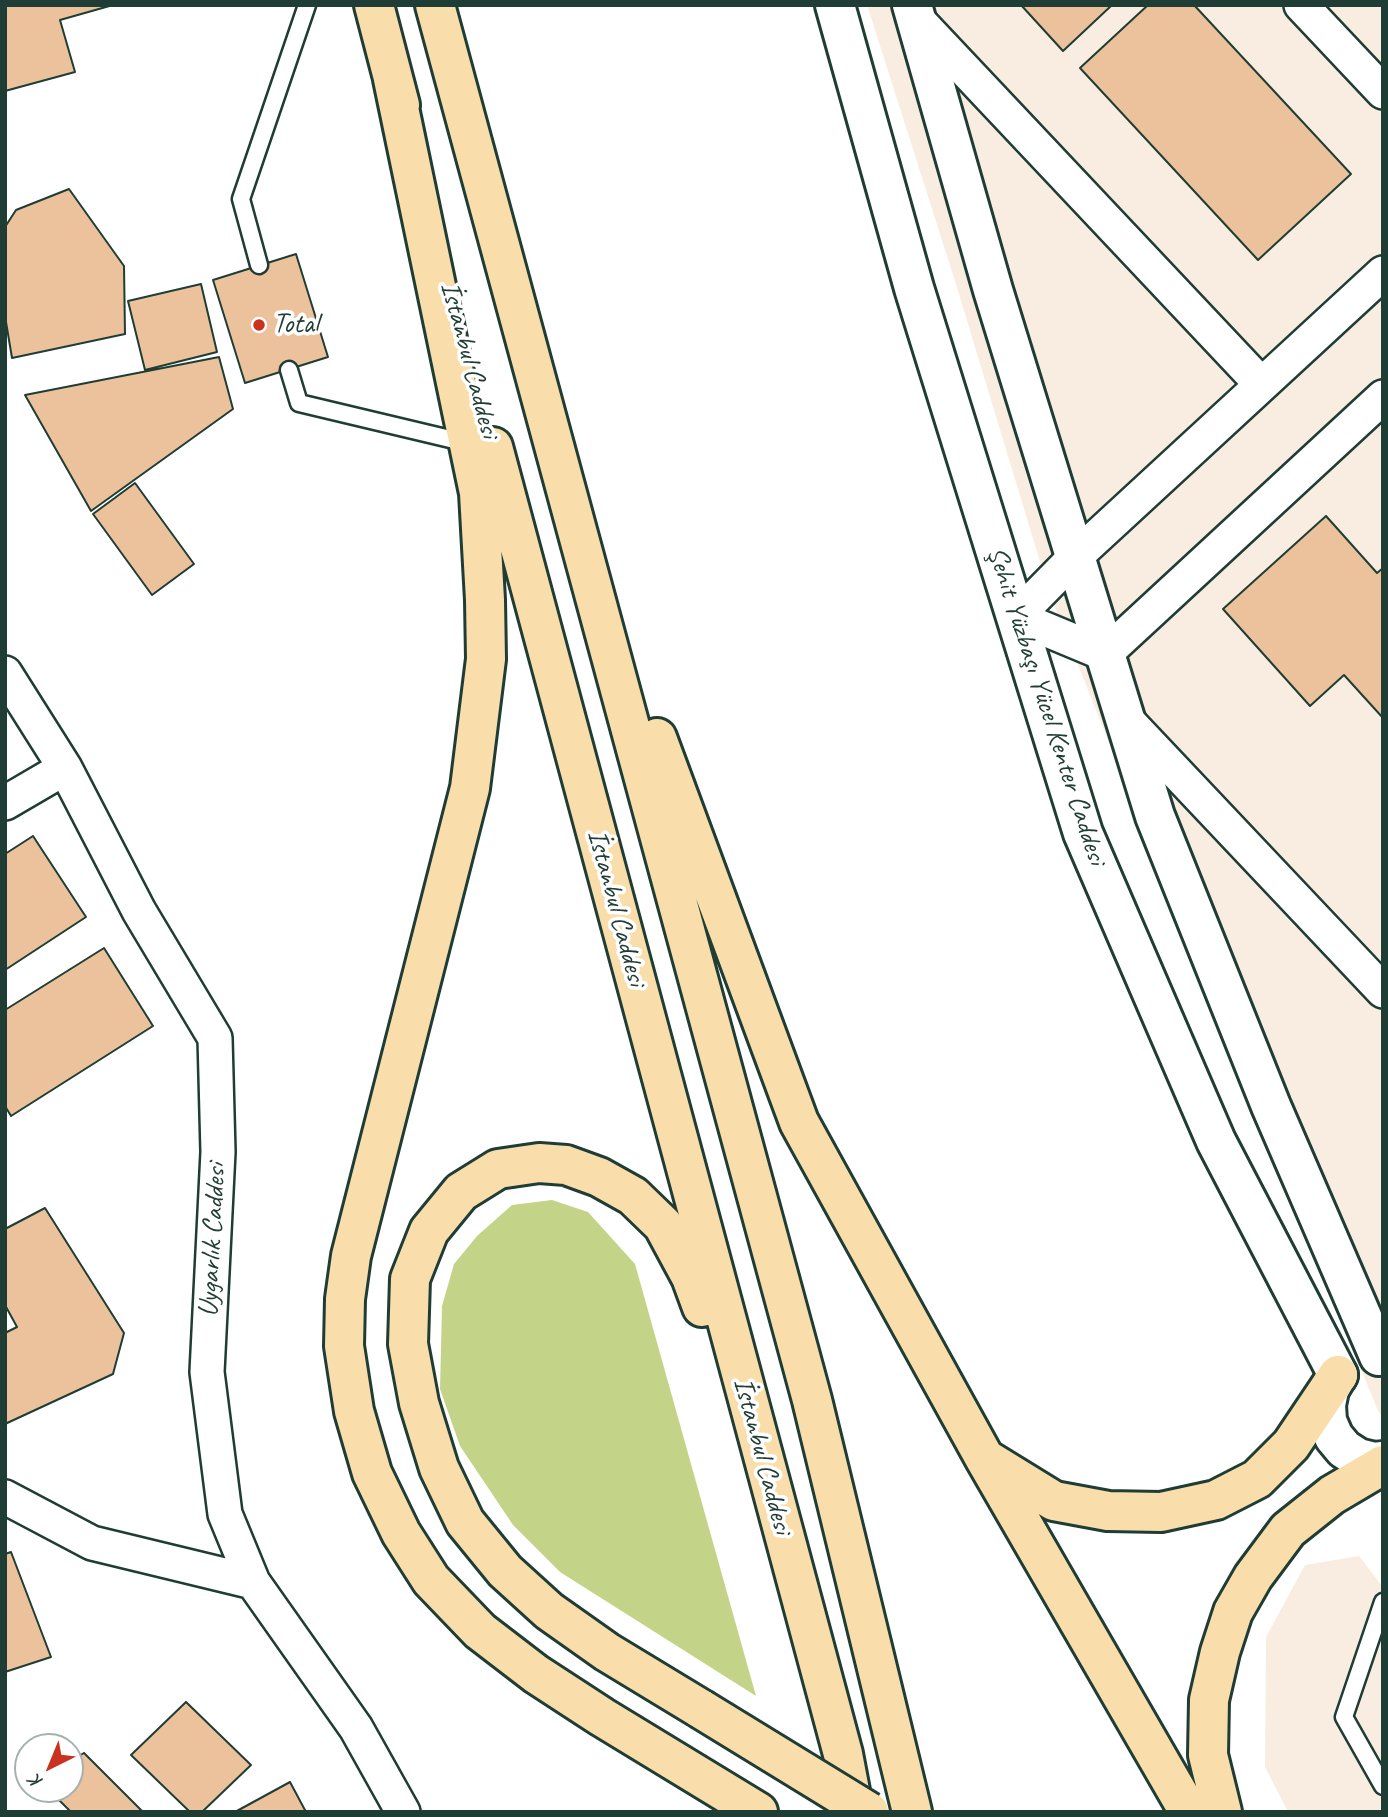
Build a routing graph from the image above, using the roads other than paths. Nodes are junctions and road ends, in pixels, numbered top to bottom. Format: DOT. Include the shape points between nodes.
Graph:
graph roads {
  1 [pos="307,5"];
  2 [pos="373,5"];
  3 [pos="435,5"];
  4 [pos="835,5"];
  5 [pos="1301,5"];
  6 [pos="914,12"];
  7 [pos="393,79"];
  8 [pos="1383,92"];
  9 [pos="259,265"];
  10 [pos="1383,273"];
  11 [pos="289,370"];
  12 [pos="1261,384"];
  13 [pos="1383,397"];
  14 [pos="470,444"];
  15 [pos="575,519"];
  16 [pos="1075,557"];
  17 [pos="1016,617"];
  18 [pos="1105,654"];
  19 [pos="5,673"];
  20 [pos="1124,717"];
  21 [pos="65,768"];
  22 [pos="5,803"];
  23 [pos="1383,991"];
  24 [pos="1382,1355"];
  25 [pos="1338,1375"];
  26 [pos="985,1459"];
  27 [pos="1383,1463"];
  28 [pos="5,1497"];
  29 [pos="253,1582"];
  30 [pos="1383,1602"];
  31 [pos="843,1754"];
  32 [pos="1383,1787"];
  33 [pos="744,1803"];
  34 [pos="403,1812"];
  35 [pos="854,1812"];
  36 [pos="869,1812"];
  37 [pos="912,1812"];
  38 [pos="1189,1812"];
  39 [pos="1222,1812"];
  1 -- 9 [label="lane" via="241,199"];
  2 -- 7 [label="highway, İstanbul Caddesi"];
  3 -- 15 [label="highway"];
  4 -- 17 [label="street, Şehit Yüzbaşı Yücel Kenter Caddesi" via="914,288"];
  5 -- 8 [label="street"];
  6 -- 12 [label="street"];
  6 -- 16 [label="street"];
  7 -- 14 [label="highway"];
  7 -- 31 [label="highway, İstanbul Caddesi"];
  10 -- 12 [label="street"];
  11 -- 14 [label="lane" via="299,403"];
  12 -- 16 [label="street"];
  13 -- 18 [label="street"];
  14 -- 33 [label="highway" via="479,493 485,600 486,659 480,712 470,788 351,1256 344,1346 354,1411 372,1473 401,1533 431,1580 480,1632 601,1717"];
  15 -- 26 [label="highway" via="799,1122"];
  15 -- 37 [label="highway" via="812,1401"];
  16 -- 17 [label="street"];
  16 -- 18 [label="street"];
  17 -- 18 [label="street"];
  17 -- 25 [label="street, Şehit Yüzbaşı Yücel Kenter Caddesi" via="1083,833 1216,1141"];
  18 -- 20 [label="street"];
  19 -- 21 [label="street, Uygarlık Caddesi"];
  20 -- 23 [label="street"];
  20 -- 24 [label="street" via="1155,816 1270,1105"];
  21 -- 22 [label="street"];
  21 -- 29 [label="street, Uygarlık Caddesi" via="139,911 215,1038 218,1152 207,1372 225,1514"];
  24 -- 25 [label="street" via="1349,1364"];
  25 -- 26 [label="highway" via="1291,1445 1257,1479 1216,1500 1161,1512 1108,1511 1055,1501"];
  25 -- 27 [label="street" via="1326,1405 1334,1437 1358,1458"];
  26 -- 38 [label="highway"];
  27 -- 39 [label="highway" via="1332,1494 1288,1530 1252,1577 1233,1612 1209,1700 1208,1755"];
  28 -- 29 [label="street" via="92,1543"];
  29 -- 34 [label="street, Uygarlık Caddesi" via="356,1728"];
  30 -- 32 [label="lane" via="1344,1717"];
  31 -- 35 [label="highway, İstanbul Caddesi"];
  31 -- 36 [label="highway, bridge" via="736,1403 691,1277 663,1225 633,1196 566,1165 539,1163 498,1169 461,1192 429,1231 410,1279 408,1344 419,1403 439,1468 465,1522 505,1572 559,1618"];
}
